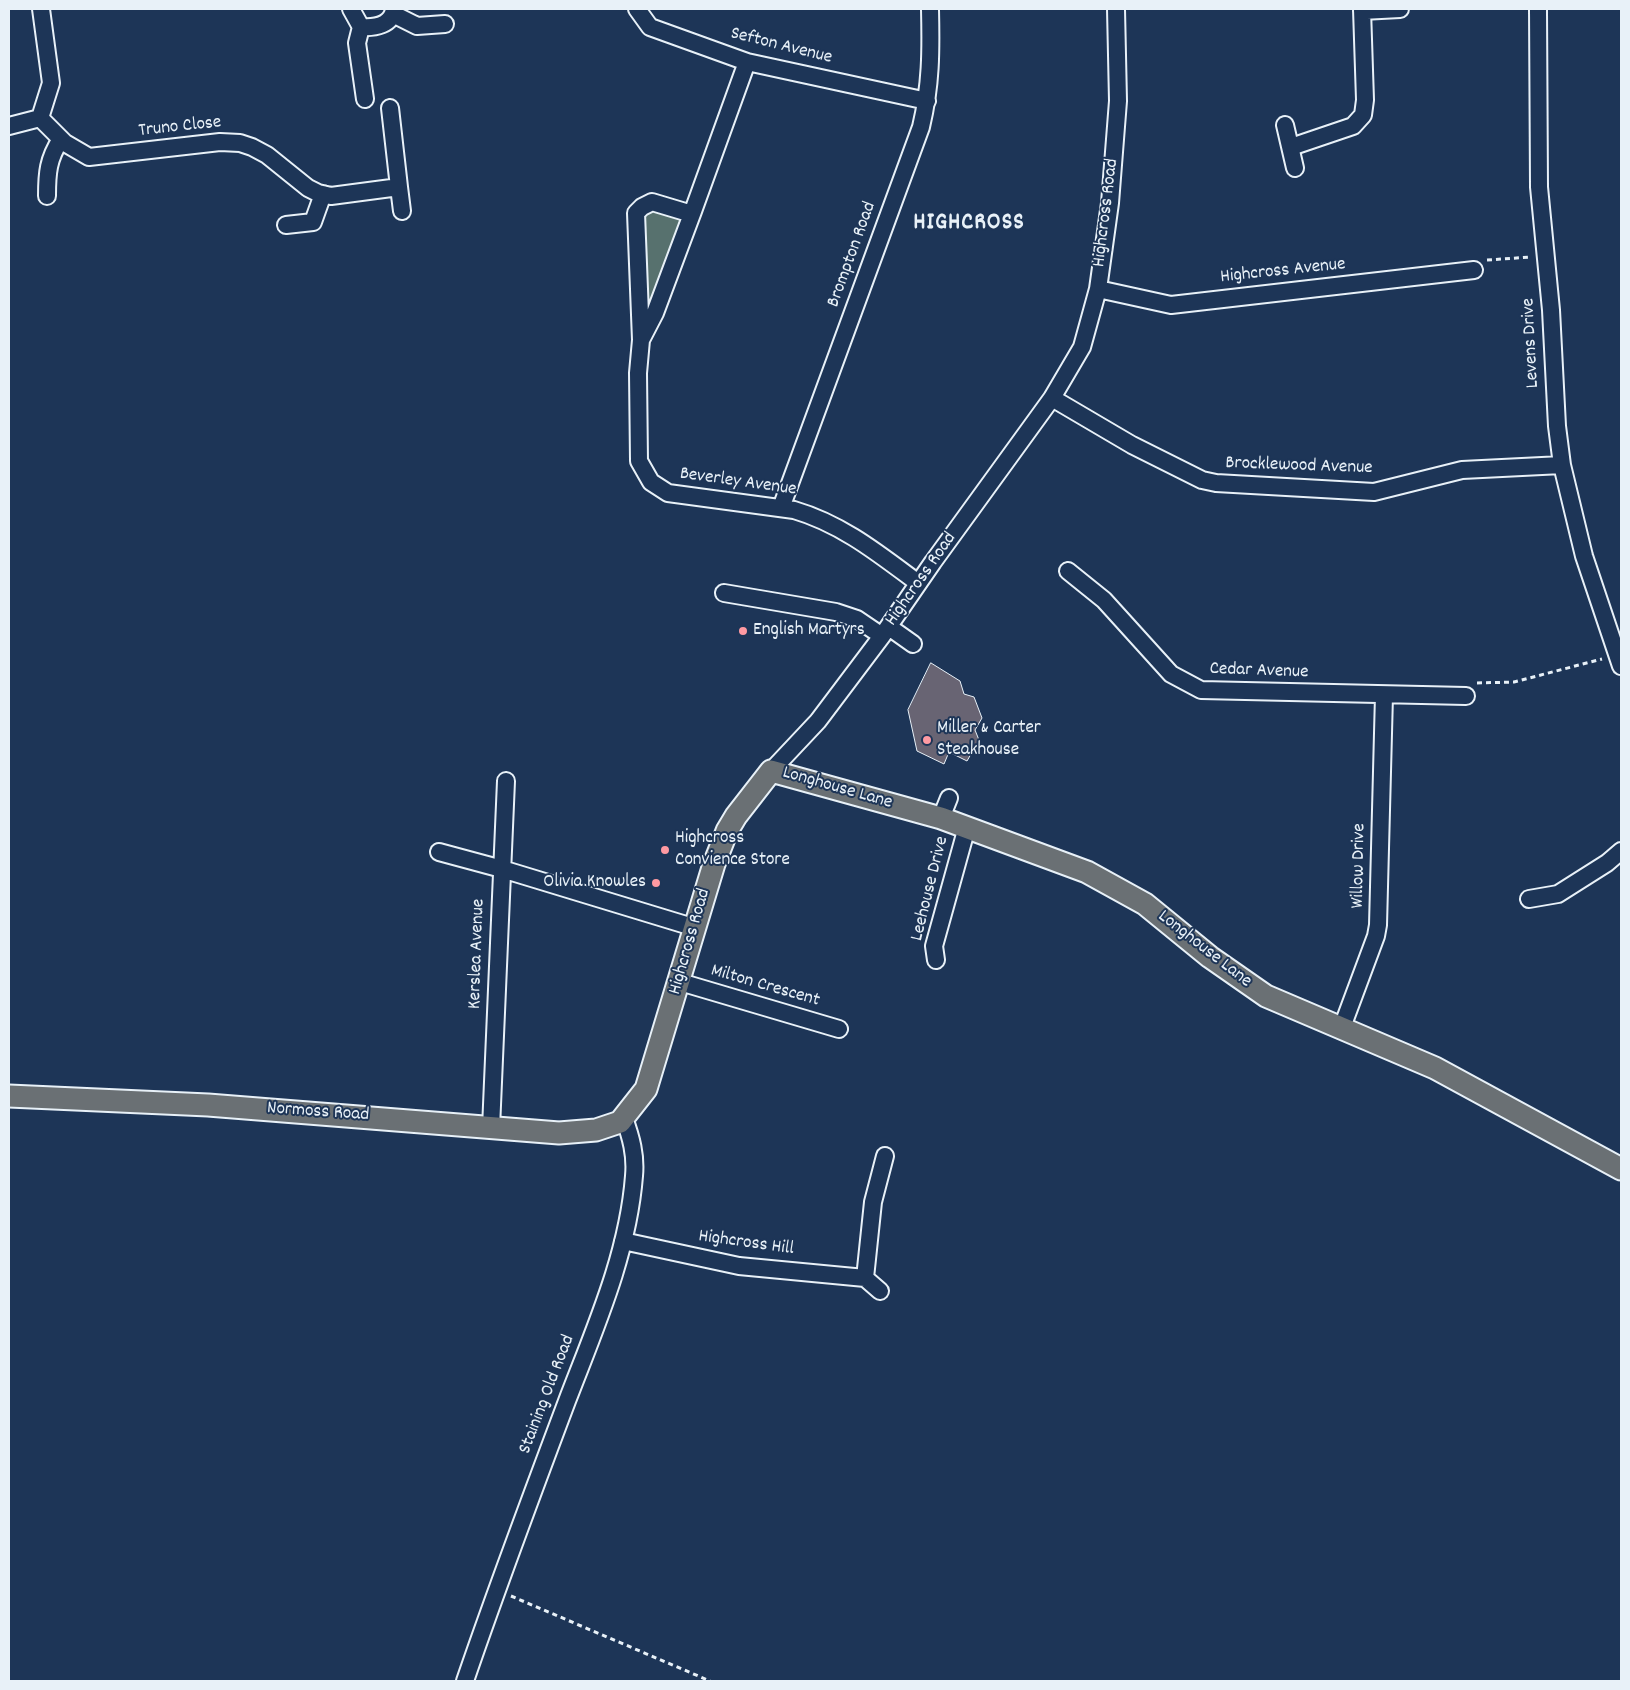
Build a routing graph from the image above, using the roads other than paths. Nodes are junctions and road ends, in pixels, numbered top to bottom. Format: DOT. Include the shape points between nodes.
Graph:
graph roads {
  1 [pos="41,9"];
  2 [pos="351,9"];
  3 [pos="637,9"];
  4 [pos="930,9"];
  5 [pos="1116,9"];
  6 [pos="1400,9"];
  7 [pos="1538,9"];
  8 [pos="1362,10"];
  9 [pos="394,11"];
  10 [pos="445,24"];
  11 [pos="361,27"];
  12 [pos="747,62"];
  13 [pos="365,99"];
  14 [pos="927,100"];
  15 [pos="390,108"];
  16 [pos="40,118"];
  17 [pos="1285,125"];
  18 [pos="9,126"];
  19 [pos="61,139"];
  20 [pos="1291,147"];
  21 [pos="1295,168"];
  22 [pos="399,187"];
  23 [pos="323,194"];
  24 [pos="47,196"];
  25 [pos="402,211"];
  26 [pos="692,214"];
  27 [pos="286,225"];
  28 [pos="1474,270"];
  29 [pos="1098,289"];
  30 [pos="641,340"];
  31 [pos="1052,398"];
  32 [pos="1562,465"];
  33 [pos="781,508"];
  34 [pos="1068,571"];
  35 [pos="918,583"];
  36 [pos="724,593"];
  37 [pos="886,631"];
  38 [pos="913,644"];
  39 [pos="1619,661"];
  40 [pos="1384,695"];
  41 [pos="1466,696"];
  42 [pos="771,771"];
  43 [pos="506,781"];
  44 [pos="949,798"];
  45 [pos="941,818"];
  46 [pos="967,827"];
  47 [pos="1621,851"];
  48 [pos="439,852"];
  49 [pos="502,869"];
  50 [pos="1529,899"];
  51 [pos="696,928"];
  52 [pos="936,960"];
  53 [pos="680,982"];
  54 [pos="839,1029"];
  55 [pos="1341,1030"];
  56 [pos="9,1096"];
  57 [pos="624,1118"];
  58 [pos="491,1128"];
  59 [pos="884,1156"];
  60 [pos="1621,1169"];
  61 [pos="623,1242"];
  62 [pos="864,1278"];
  63 [pos="880,1291"];
  64 [pos="465,1681"];
  1 -- 16 [label="street" via="50,83"];
  2 -- 11 [label="street"];
  3 -- 12 [label="street, Sefton Avenue" via="650,27"];
  4 -- 14 [label="street, Brompton Road" via="932,66"];
  5 -- 29 [label="street, Highcross Road" via="1118,101 1110,203"];
  6 -- 8 [label="street"];
  7 -- 32 [label="street, Levens Drive" via="1539,187"];
  8 -- 20 [label="street" via="1364,114 1353,126"];
  9 -- 10 [label="street" via="417,26"];
  9 -- 11 [label="street" via="382,25"];
  11 -- 13 [label="street" via="357,43"];
  12 -- 14 [label="street, Sefton Avenue"];
  12 -- 26 [label="street, Beverley Avenue"];
  14 -- 33 [label="street, Brompton Road" via="921,127"];
  15 -- 22 [label="street"];
  16 -- 18 [label="street"];
  16 -- 19 [label="street, Truno Close"];
  17 -- 20 [label="street"];
  19 -- 23 [label="street, Truno Close" via="76,151 98,157 220,142 240,143 267,155 308,188"];
  19 -- 24 [label="street" via="47,167"];
  20 -- 21 [label="street"];
  22 -- 23 [label="street, Truno Close" via="331,196"];
  22 -- 25 [label="street"];
  23 -- 27 [label="street" via="313,222"];
  26 -- 30 [label="street, Beverley Avenue" via="655,313"];
  26 -- 30 [label="street, Beverley Avenue" via="652,202 636,213"];
  28 -- 29 [label="street, Highcross Avenue" via="1171,305"];
  29 -- 31 [label="street, Highcross Road" via="1082,347"];
  30 -- 33 [label="street, Beverley Avenue" via="638,462 650,482 668,493"];
  31 -- 32 [label="street, Brocklewood Avenue" via="1132,445 1216,484 1374,492 1462,470"];
  31 -- 35 [label="street, Highcross Road"];
  32 -- 39 [label="street, Levens Drive" via="1580,541"];
  33 -- 35 [label="street, Beverley Avenue" via="814,516 840,528"];
  34 -- 40 [label="street, Cedar Avenue" via="1104,600 1171,674 1192,687 1201,690"];
  35 -- 37 [label="street, Highcross Road"];
  36 -- 37 [label="street" via="836,612"];
  37 -- 38 [label="street"];
  37 -- 42 [label="street, Highcross Road" via="818,721"];
  40 -- 41 [label="street, Cedar Avenue"];
  40 -- 55 [label="street, Willow Drive" via="1378,925"];
  42 -- 45 [label="main road, Longhouse Lane"];
  42 -- 51 [label="main road, Highcross Road" via="727,831"];
  43 -- 49 [label="street, Kerslea Avenue"];
  44 -- 45 [label="street"];
  45 -- 46 [label="main road, Longhouse Lane"];
  46 -- 52 [label="street, Leehouse Drive" via="934,946"];
  46 -- 55 [label="main road, Longhouse Lane" via="1052,858 1114,886 1145,904 1210,958 1266,996"];
  47 -- 50 [label="street" via="1558,894"];
  48 -- 49 [label="street"];
  49 -- 51 [label="street"];
  49 -- 58 [label="street, Kerslea Avenue"];
  51 -- 53 [label="main road, Highcross Road"];
  53 -- 54 [label="street, Milton Crescent"];
  53 -- 57 [label="main road, Highcross Road" via="646,1089"];
  55 -- 60 [label="main road, Longhouse Lane" via="1435,1068"];
  56 -- 58 [label="main road, Normoss Road" via="208,1105"];
  57 -- 58 [label="main road, Normoss Road" via="603,1128 581,1132"];
  57 -- 61 [label="street, Staining Old Road" via="632,1138 634,1165"];
  59 -- 62 [label="street" via="873,1202"];
  61 -- 62 [label="street, Highcross Hill" via="739,1266"];
  61 -- 64 [label="street, Staining Old Road" via="606,1298"];
  62 -- 63 [label="street"];
}
